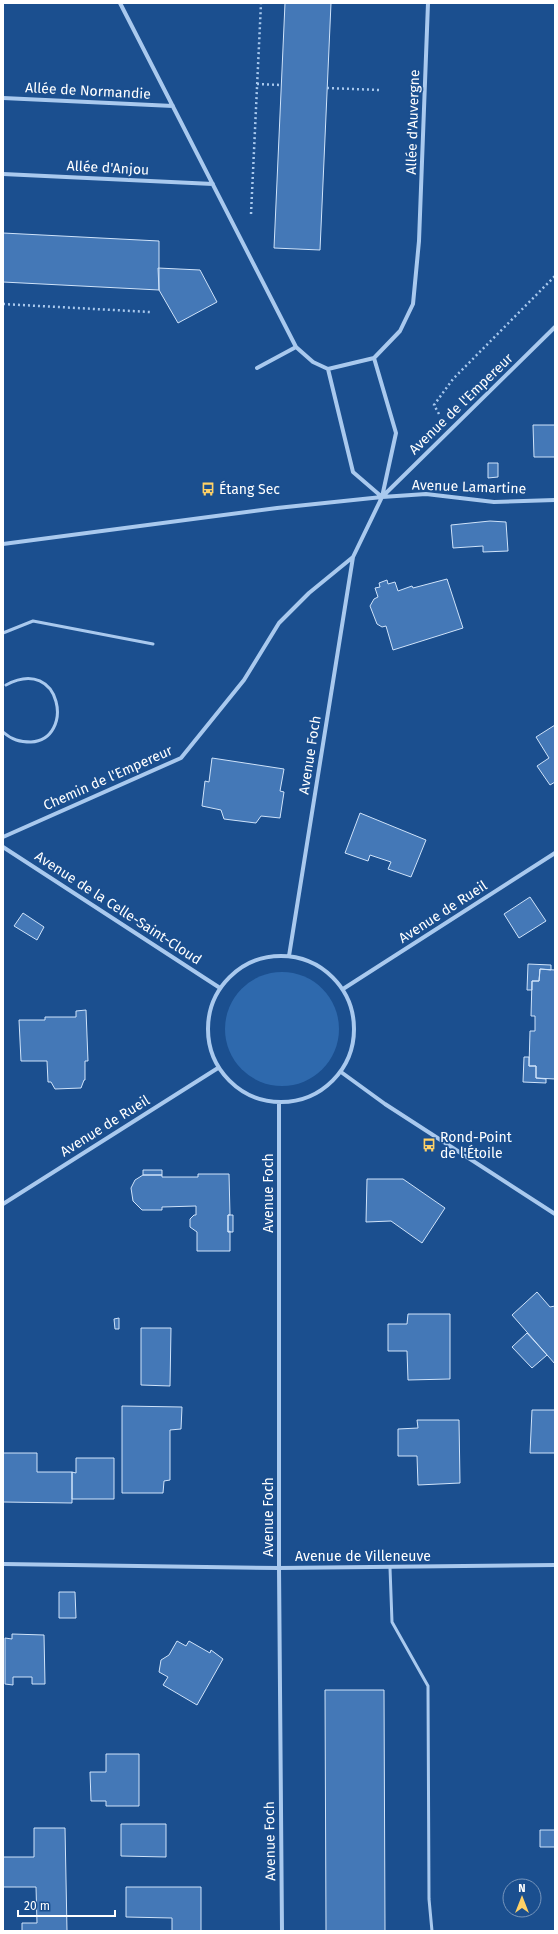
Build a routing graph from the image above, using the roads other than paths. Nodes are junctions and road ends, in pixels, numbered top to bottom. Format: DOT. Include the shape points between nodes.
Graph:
graph roads {
  1 [pos="120,3"];
  2 [pos="428,3"];
  3 [pos="3,98"];
  4 [pos="173,106"];
  5 [pos="3,174"];
  6 [pos="213,184"];
  7 [pos="555,327"];
  8 [pos="296,347"];
  9 [pos="374,358"];
  10 [pos="257,368"];
  11 [pos="328,369"];
  12 [pos="382,497"];
  13 [pos="555,500"];
  14 [pos="3,544"];
  15 [pos="353,557"];
  16 [pos="3,633"];
  17 [pos="153,644"];
  18 [pos="6,685"];
  19 [pos="3,732"];
  20 [pos="3,837"];
  21 [pos="3,847"];
  22 [pos="555,854"];
  23 [pos="289,956"];
  24 [pos="220,988"];
  25 [pos="343,989"];
  26 [pos="218,1068"];
  27 [pos="341,1072"];
  28 [pos="278,1103"];
  29 [pos="3,1204"];
  30 [pos="555,1214"];
  31 [pos="3,1564"];
  32 [pos="555,1565"];
  33 [pos="279,1568"];
  34 [pos="390,1568"];
  35 [pos="282,1931"];
  36 [pos="432,1931"];
  1 -- 4 [label="street"];
  2 -- 9 [label="street, Allée d'Auvergne" via="413,304 400,331"];
  3 -- 4 [label="street, Allée de Normandie"];
  4 -- 6 [label="street"];
  5 -- 6 [label="street, Allée d'Anjou"];
  6 -- 8 [label="street"];
  7 -- 12 [label="street, Avenue de l'Empereur"];
  8 -- 10 [label="street"];
  8 -- 11 [label="street" via="313,362"];
  9 -- 11 [label="street"];
  9 -- 12 [label="street" via="396,433"];
  11 -- 12 [label="street" via="353,472"];
  12 -- 13 [label="street, Avenue Lamartine" via="426,494 494,502"];
  12 -- 14 [label="street, Avenue Lamartine"];
  12 -- 15 [label="street, Chemin de l'Empereur"];
  15 -- 20 [label="street, Chemin de l'Empereur" via="309,593 279,623 244,680 181,758"];
  15 -- 23 [label="street, Avenue Foch"];
  16 -- 17 [label="lane" via="33,621"];
  18 -- 19 [label="lane" via="17,679 30,678 42,682 51,690 57,701 58,714 54,726 46,736 35,742 22,742 10,738"];
  21 -- 24 [label="street, Avenue de la Celle-Saint-Cloud"];
  22 -- 25 [label="street, Avenue de Rueil"];
  23 -- 24 [label="street" via="273,956 258,960 235,973"];
  23 -- 25 [label="street" via="320,966"];
  24 -- 26 [label="street" via="212,1003 208,1019 211,1052"];
  25 -- 27 [label="street" via="351,1005 354,1040"];
  26 -- 28 [label="street" via="227,1079 251,1096"];
  26 -- 29 [label="street, Avenue de Rueil"];
  27 -- 28 [label="street" via="329,1085 314,1095 297,1101"];
  27 -- 30 [label="street" via="385,1104"];
  28 -- 33 [label="street, Avenue Foch"];
  31 -- 33 [label="street, Avenue de Villeneuve"];
  32 -- 34 [label="street, Avenue de Villeneuve"];
  33 -- 34 [label="street, Avenue de Villeneuve"];
  33 -- 35 [label="street, Avenue Foch"];
  34 -- 36 [label="lane" via="392,1622 428,1686 429,1899"];
}
